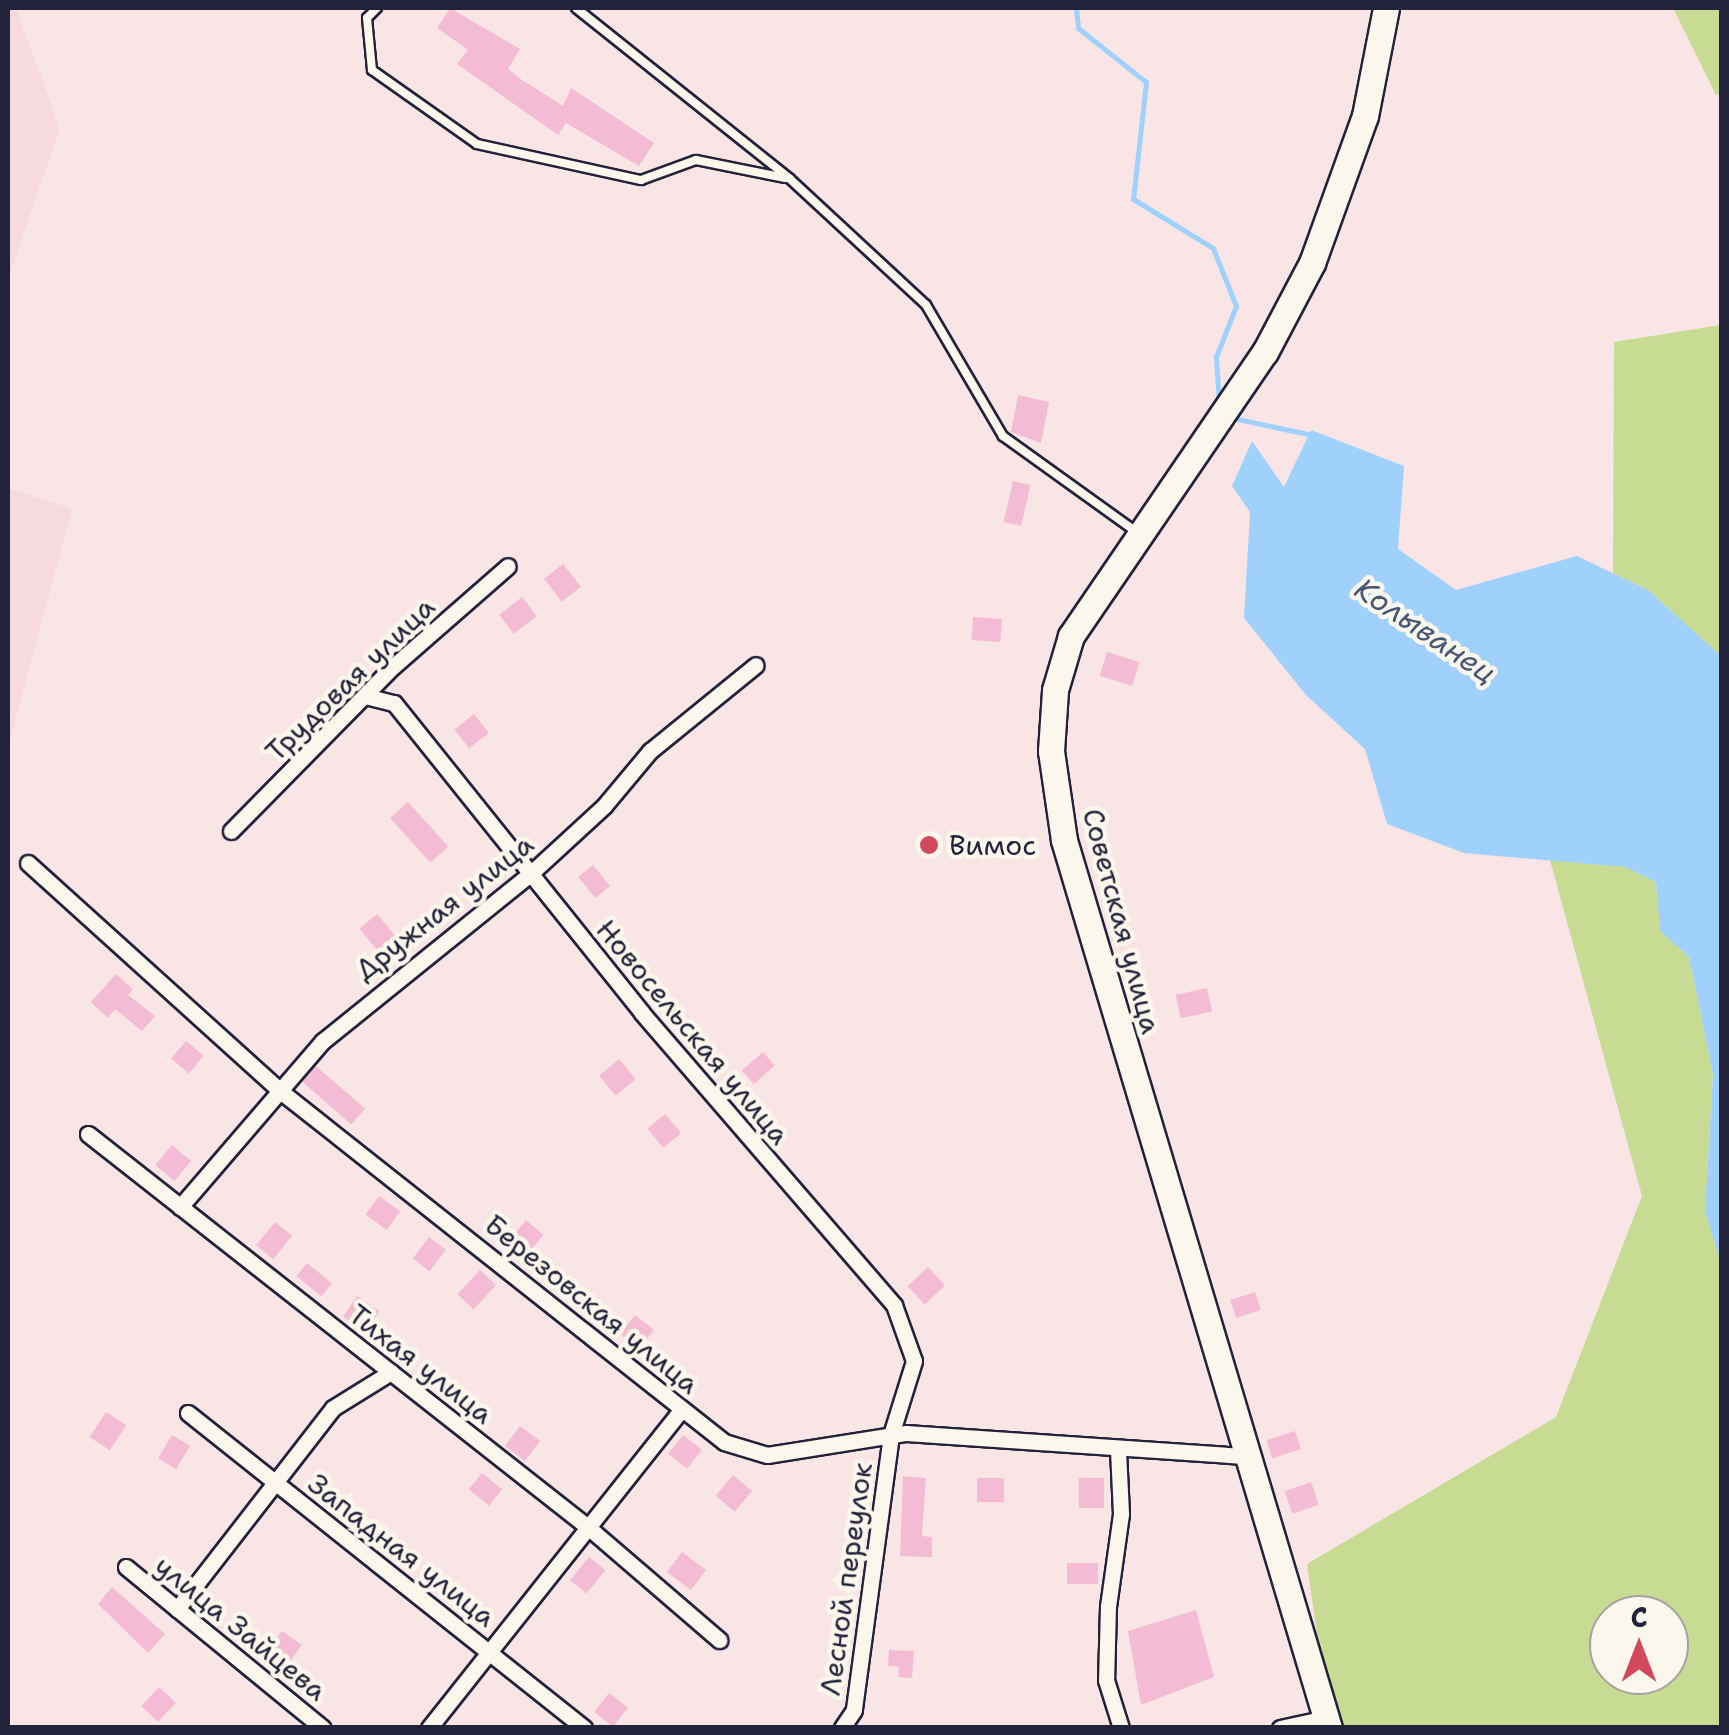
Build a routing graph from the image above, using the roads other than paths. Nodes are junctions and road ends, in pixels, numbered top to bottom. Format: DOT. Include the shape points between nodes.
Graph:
graph roads {
  1 [pos="377,8"];
  2 [pos="576,8"];
  3 [pos="1386,8"];
  4 [pos="790,179"];
  5 [pos="1139,534"];
  6 [pos="508,566"];
  7 [pos="756,665"];
  8 [pos="365,696"];
  9 [pos="231,831"];
  10 [pos="28,863"];
  11 [pos="529,875"];
  12 [pos="279,1090"];
  13 [pos="88,1134"];
  14 [pos="180,1207"];
  15 [pos="391,1372"];
  16 [pos="681,1410"];
  17 [pos="188,1412"];
  18 [pos="891,1435"];
  19 [pos="1118,1450"];
  20 [pos="1247,1456"];
  21 [pos="274,1481"];
  22 [pos="589,1528"];
  23 [pos="126,1567"];
  24 [pos="178,1609"];
  25 [pos="719,1640"];
  26 [pos="488,1650"];
  27 [pos="1328,1723"];
  28 [pos="323,1728"];
  29 [pos="429,1728"];
  30 [pos="584,1728"];
  31 [pos="842,1728"];
  32 [pos="1121,1728"];
  33 [pos="1280,1728"];
  1 -- 4 [label="lane" via="367,18 372,70 477,144 640,180 696,160"];
  2 -- 4 [label="lane"];
  3 -- 5 [label="main road, Советская улица" via="1365,116 1312,263 1265,352"];
  4 -- 5 [label="lane" via="926,305 1003,436"];
  5 -- 20 [label="main road, Советская улица" via="1070,636 1055,690 1050,751 1064,840"];
  6 -- 8 [label="street, Трудовая улица"];
  7 -- 11 [label="street, Дружная улица" via="650,751 604,806"];
  8 -- 9 [label="street, Трудовая улица"];
  8 -- 11 [label="street, Новосельская улица" via="394,703"];
  10 -- 12 [label="street, Березовская улица"];
  11 -- 12 [label="street, Дружная улица" via="371,996"];
  11 -- 18 [label="street, Новосельская улица" via="894,1305 914,1360"];
  12 -- 14 [label="street, Дружная улица"];
  12 -- 16 [label="street, Березовская улица" via="475,1239"];
  13 -- 14 [label="street, Тихая улица"];
  14 -- 15 [label="street, Тихая улица"];
  15 -- 21 [label="street" via="333,1408"];
  15 -- 22 [label="street, Тихая улица"];
  16 -- 18 [label="street, Березовская улица" via="724,1442 767,1455"];
  16 -- 22 [label="street"];
  17 -- 21 [label="street, Западная улица"];
  18 -- 19 [label="street, Березовская улица"];
  18 -- 31 [label="street, Лесной переулок" via="874,1600 854,1710"];
  19 -- 20 [label="street, Березовская улица"];
  19 -- 32 [label="street" via="1121,1514 1106,1680"];
  20 -- 27 [label="main road, Советская улица"];
  21 -- 24 [label="street"];
  21 -- 26 [label="street, Западная улица"];
  22 -- 25 [label="street, Тихая улица"];
  22 -- 26 [label="street"];
  23 -- 24 [label="street, улица Зайцева"];
  24 -- 28 [label="street, улица Зайцева"];
  26 -- 29 [label="street"];
  26 -- 30 [label="street, Западная улица"];
  27 -- 33 [label="street"];
}
